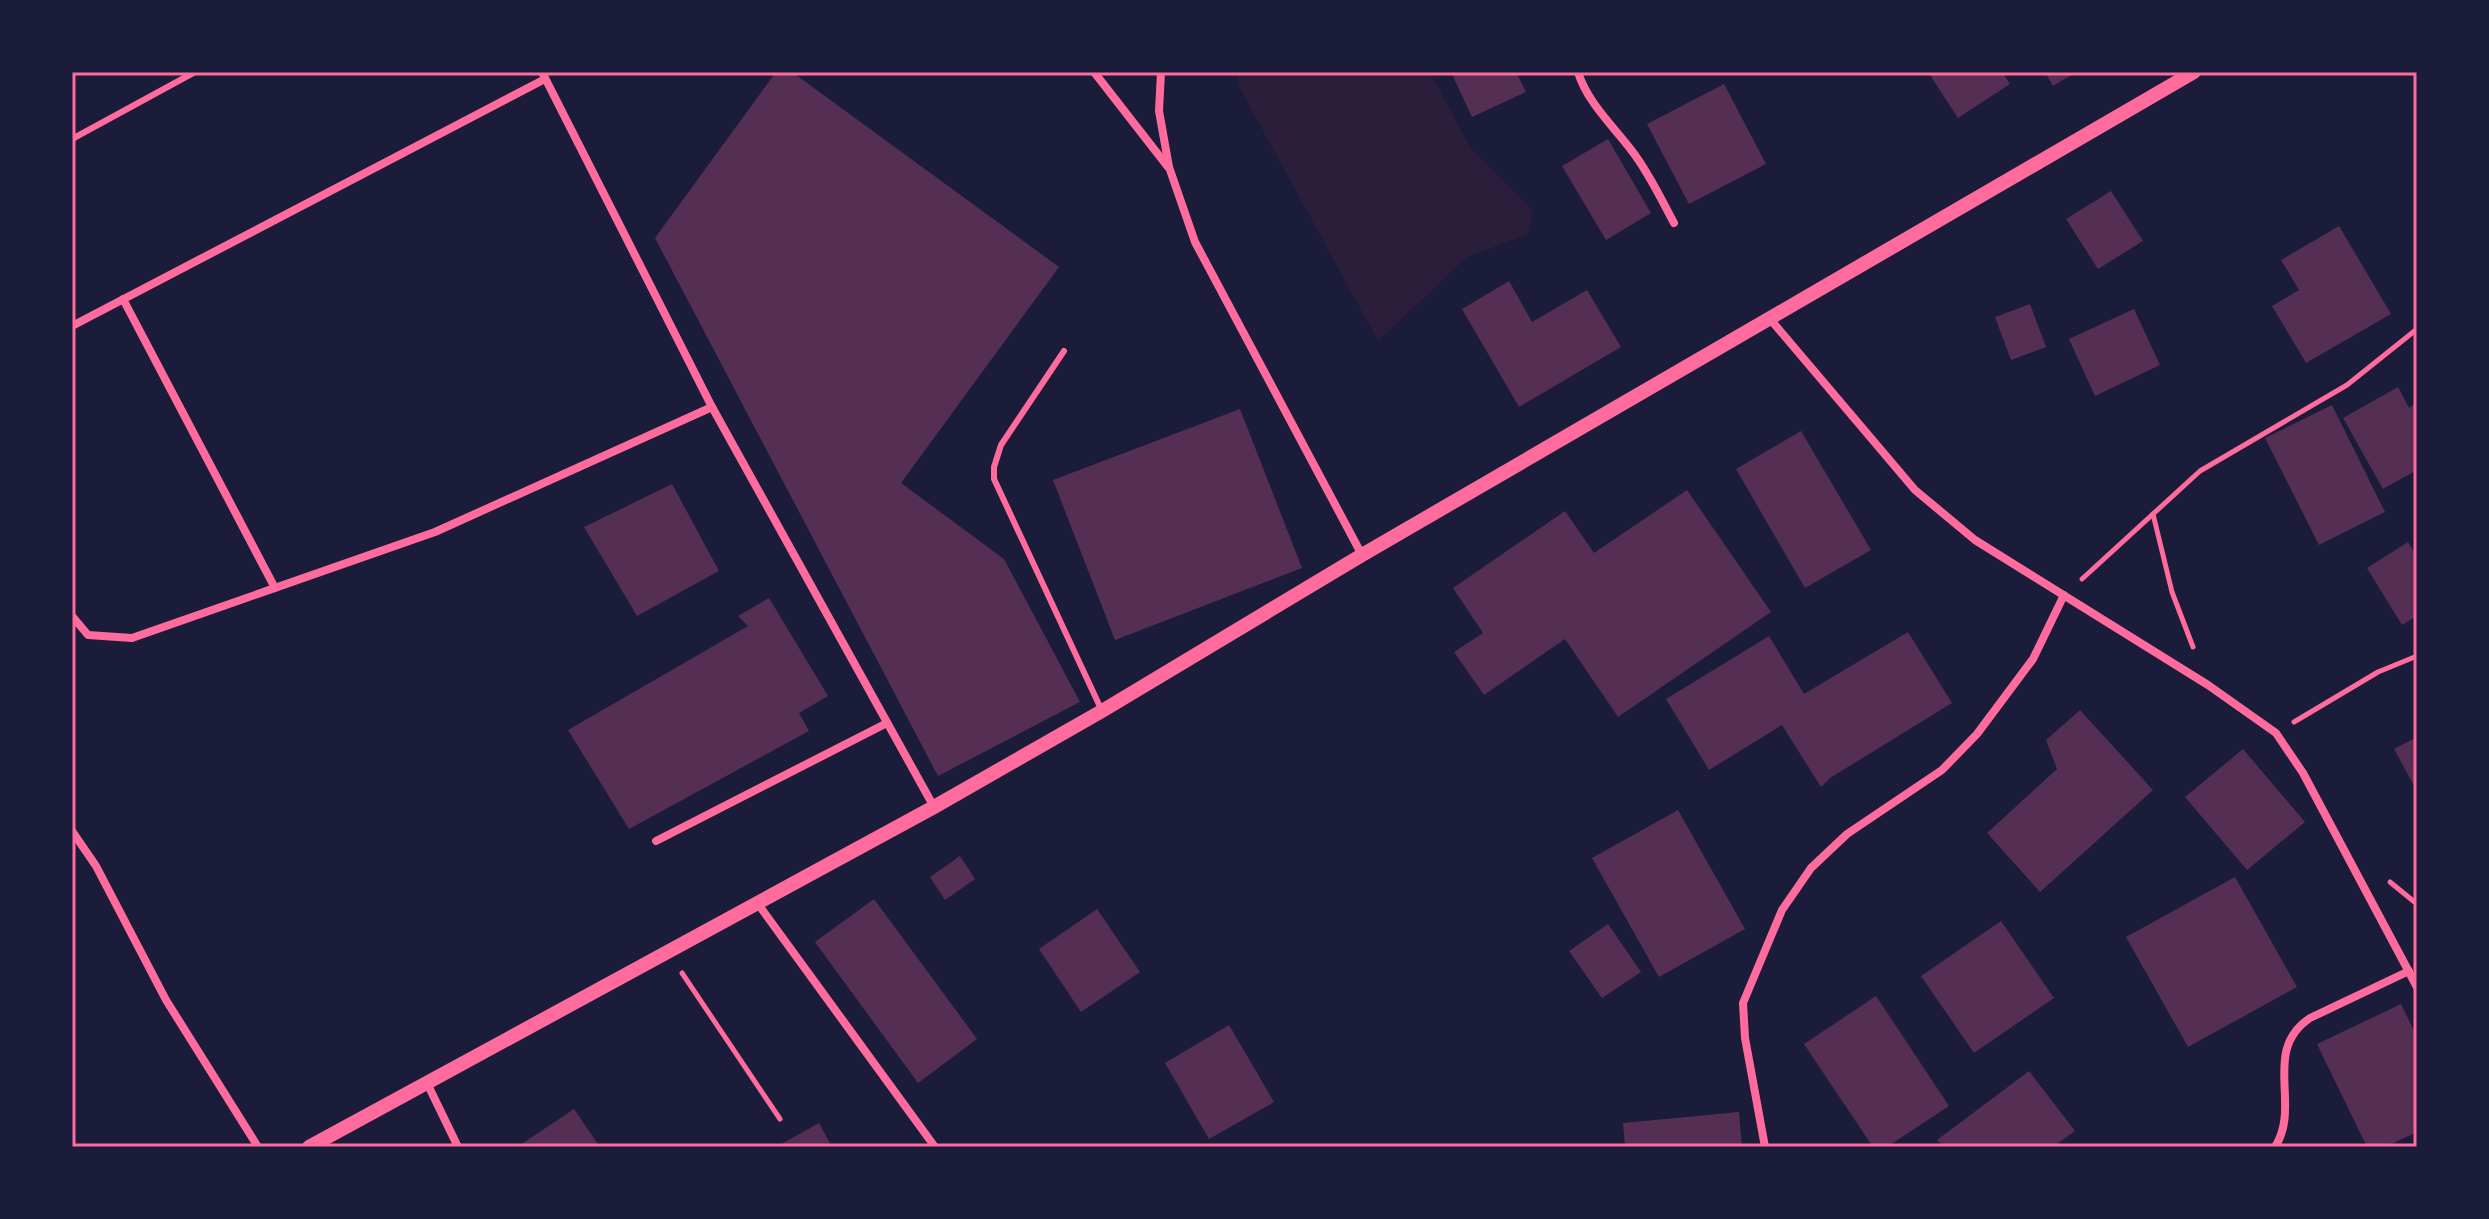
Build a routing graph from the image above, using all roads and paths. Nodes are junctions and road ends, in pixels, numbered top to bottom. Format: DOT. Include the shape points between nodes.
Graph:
graph roads {
  1 [pos="195,72"];
  2 [pos="1094,72"];
  3 [pos="1161,72"];
  4 [pos="1578,72"];
  5 [pos="2194,72"];
  6 [pos="543,76"];
  7 [pos="72,139"];
  8 [pos="1169,167"];
  9 [pos="1674,223"];
  10 [pos="123,299"];
  11 [pos="1770,319"];
  12 [pos="72,326"];
  13 [pos="2417,329"];
  14 [pos="1064,351"];
  15 [pos="712,407"];
  16 [pos="2153,514"];
  17 [pos="1362,555"];
  18 [pos="275,588"];
  19 [pos="2064,595"];
  20 [pos="72,616"];
  21 [pos="2417,656"];
  22 [pos="2208,685"];
  23 [pos="1102,711"];
  24 [pos="887,723"];
  25 [pos="2276,733"];
  26 [pos="934,807"];
  27 [pos="72,831"];
  28 [pos="656,841"];
  29 [pos="758,904"];
  30 [pos="668,952"];
  31 [pos="2409,971"];
  32 [pos="2417,987"];
  33 [pos="427,1083"];
  34 [pos="780,1119"];
  35 [pos="258,1147"];
  36 [pos="309,1147"];
  37 [pos="458,1147"];
  38 [pos="935,1147"];
  39 [pos="1765,1147"];
  40 [pos="2275,1147"];
  1 -- 7 [label="lane"];
  2 -- 8 [label="street"];
  3 -- 8 [label="street" via="1159,111"];
  4 -- 9 [label="street"];
  5 -- 11 [label="street"];
  6 -- 10 [label="street"];
  6 -- 15 [label="street"];
  8 -- 17 [label="street" via="1195,242"];
  10 -- 12 [label="street"];
  10 -- 18 [label="street"];
  11 -- 17 [label="street"];
  11 -- 19 [label="street" via="1915,490 1975,540"];
  13 -- 16 [label="path" via="2347,385 2200,471"];
  14 -- 23 [label="lane" via="1001,445 994,479"];
  15 -- 18 [label="street" via="435,532"];
  15 -- 24 [label="street"];
  16 -- 19 [label="path"];
  16 -- 22 [label="path" via="2172,592"];
  17 -- 23 [label="street"];
  18 -- 20 [label="street" via="132,638 88,635"];
  19 -- 22 [label="street"];
  19 -- 39 [label="street" via="2033,659 1977,734 1942,770 1847,834 1811,868 1782,910 1743,1003"];
  21 -- 25 [label="path" via="2378,672"];
  22 -- 25 [label="street"];
  23 -- 26 [label="street"];
  24 -- 26 [label="street"];
  24 -- 28 [label="street"];
  25 -- 31 [label="street" via="2303,773"];
  26 -- 29 [label="street"];
  27 -- 35 [label="street" via="166,1000"];
  29 -- 30 [label="street"];
  29 -- 38 [label="street"];
  30 -- 33 [label="street"];
  30 -- 34 [label="path"];
  31 -- 32 [label="street"];
  31 -- 40 [label="street" via="2310,1018 2291,1036 2284,1060 2285,1119"];
  33 -- 36 [label="street"];
  33 -- 37 [label="street"];
}
